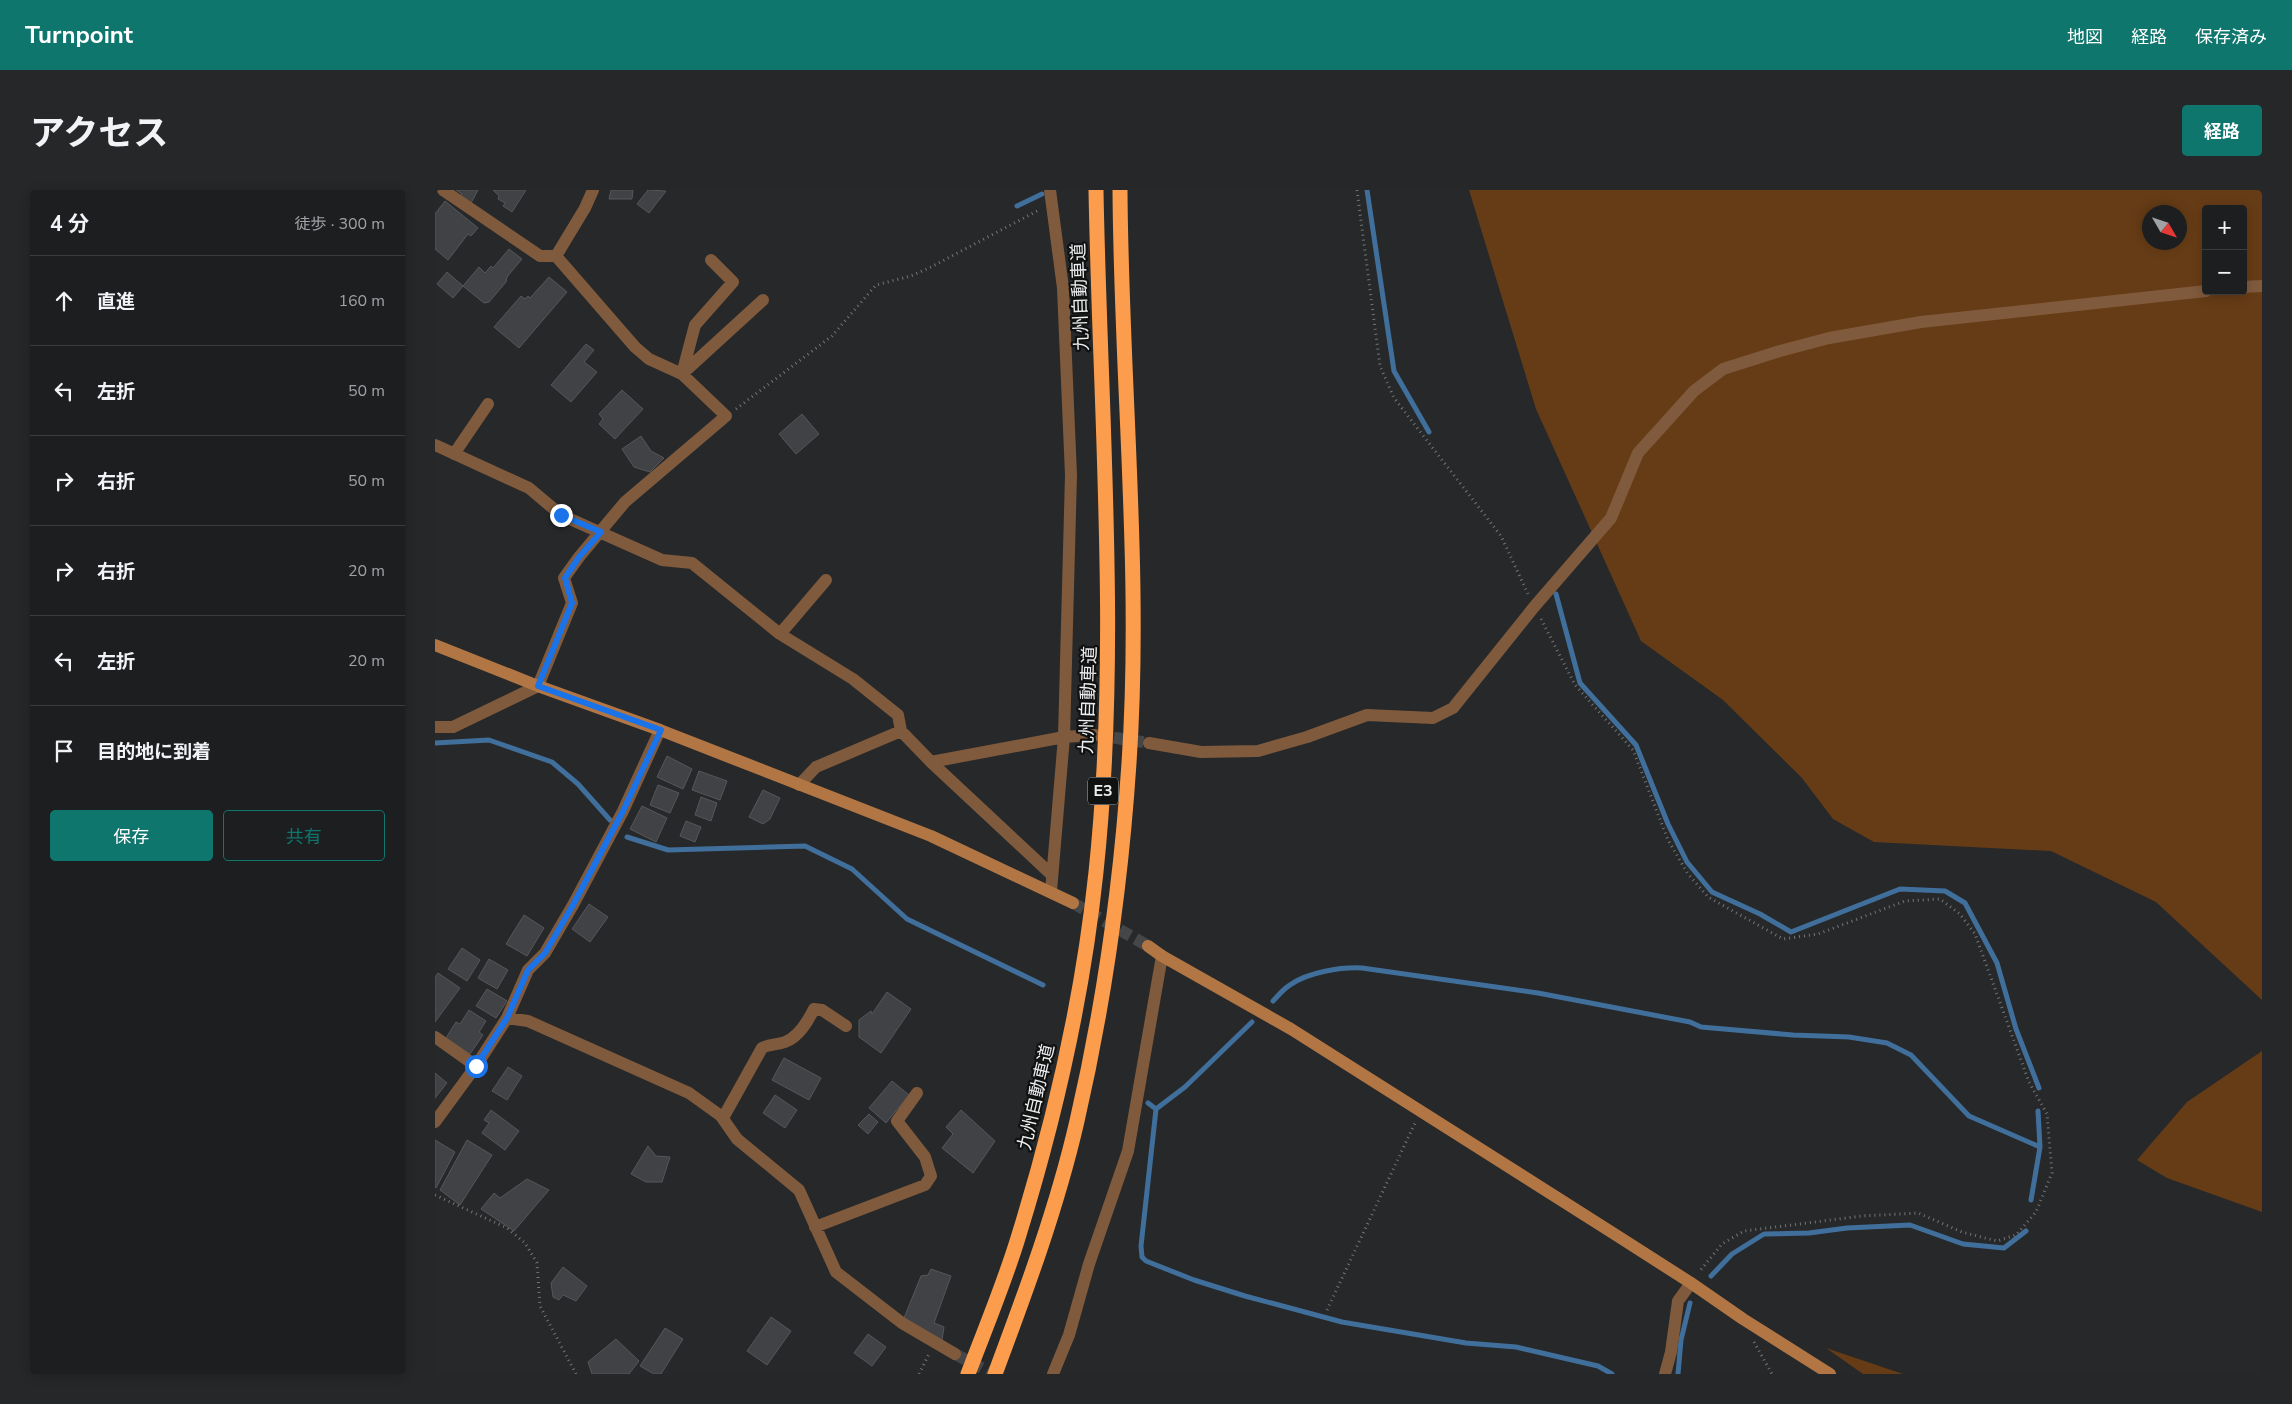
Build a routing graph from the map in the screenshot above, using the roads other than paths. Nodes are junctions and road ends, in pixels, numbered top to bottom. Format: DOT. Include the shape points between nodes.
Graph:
graph roads {
  1 [pos="443,190"];
  2 [pos="593,190"];
  3 [pos="1050,190"];
  4 [pos="1096,190"];
  5 [pos="1120,190"];
  6 [pos="556,256"];
  7 [pos="711,260"];
  8 [pos="2262,286"];
  9 [pos="2247,287"];
  10 [pos="2202,291"];
  11 [pos="763,300"];
  12 [pos="682,374"];
  13 [pos="489,404"];
  14 [pos="435,445"];
  15 [pos="454,454"];
  16 [pos="601,532"];
  17 [pos="826,580"];
  18 [pos="780,634"];
  19 [pos="435,644"];
  20 [pos="538,686"];
  21 [pos="435,727"];
  22 [pos="661,730"];
  23 [pos="901,731"];
  24 [pos="1093,735"];
  25 [pos="1064,736"];
  26 [pos="1149,743"];
  27 [pos="931,762"];
  28 [pos="799,785"];
  29 [pos="1051,875"];
  30 [pos="1051,891"];
  31 [pos="1073,903"];
  32 [pos="1148,946"];
  33 [pos="1162,956"];
  34 [pos="507,1018"];
  35 [pos="846,1026"];
  36 [pos="435,1037"];
  37 [pos="476,1066"];
  38 [pos="917,1093"];
  39 [pos="723,1118"];
  40 [pos="435,1122"];
  41 [pos="815,1227"];
  42 [pos="1691,1282"];
  43 [pos="955,1354"];
  44 [pos="968,1374"];
  45 [pos="995,1374"];
  46 [pos="1053,1374"];
  47 [pos="1665,1374"];
  48 [pos="1830,1374"];
  1 -- 6 [label="street" via="540,256"];
  2 -- 6 [label="street"];
  3 -- 25 [label="street" via="1063,288 1071,475"];
  4 -- 44 [label="highway, 九州自動車道 / E3" via="1109,634 1105,759 1096,873 1081,980 1053,1116 1017,1241"];
  5 -- 45 [label="highway, E3" via="1133,633 1129,762 1119,878 1105,984 1076,1123 1041,1249"];
  6 -- 12 [label="street" via="635,347 649,359"];
  7 -- 12 [label="street" via="733,282 695,325"];
  8 -- 9 [label="street"];
  10 -- 26 [label="street" via="1921,322 1829,338 1723,370 1694,391 1638,453 1611,518 1453,708 1433,718 1367,715 1307,737 1258,750 1201,752"];
  11 -- 12 [label="street"];
  12 -- 16 [label="street" via="726,416 625,502"];
  13 -- 15 [label="street"];
  14 -- 15 [label="street"];
  15 -- 16 [label="street" via="529,488 561,515"];
  16 -- 18 [label="street" via="662,560 692,563"];
  16 -- 20 [label="street" via="565,578 572,603"];
  17 -- 18 [label="street"];
  18 -- 23 [label="street" via="853,679 898,715"];
  19 -- 20 [label="street"];
  20 -- 21 [label="street" via="453,727"];
  20 -- 22 [label="street"];
  22 -- 28 [label="street"];
  22 -- 34 [label="street" via="623,811 545,953 528,970"];
  23 -- 27 [label="street"];
  23 -- 28 [label="street" via="817,767"];
  24 -- 25 [label="street"];
  25 -- 27 [label="street"];
  25 -- 29 [label="street"];
  27 -- 29 [label="street"];
  28 -- 30 [label="street" via="931,836"];
  29 -- 30 [label="street"];
  30 -- 31 [label="street"];
  32 -- 33 [label="street"];
  33 -- 42 [label="street" via="1291,1029"];
  33 -- 46 [label="street" via="1128,1151 1089,1264 1069,1336"];
  34 -- 37 [label="street"];
  34 -- 39 [label="street" via="528,1020 689,1093"];
  35 -- 39 [label="street" via="822,1010 814,1009 795,1036 762,1048"];
  36 -- 37 [label="street"];
  37 -- 40 [label="street"];
  38 -- 41 [label="street" via="897,1121 925,1157 931,1176 925,1185"];
  39 -- 41 [label="street" via="737,1139 799,1190"];
  41 -- 43 [label="street" via="835,1272 902,1323"];
  42 -- 47 [label="street" via="1678,1302"];
  42 -- 48 [label="street"];
}
